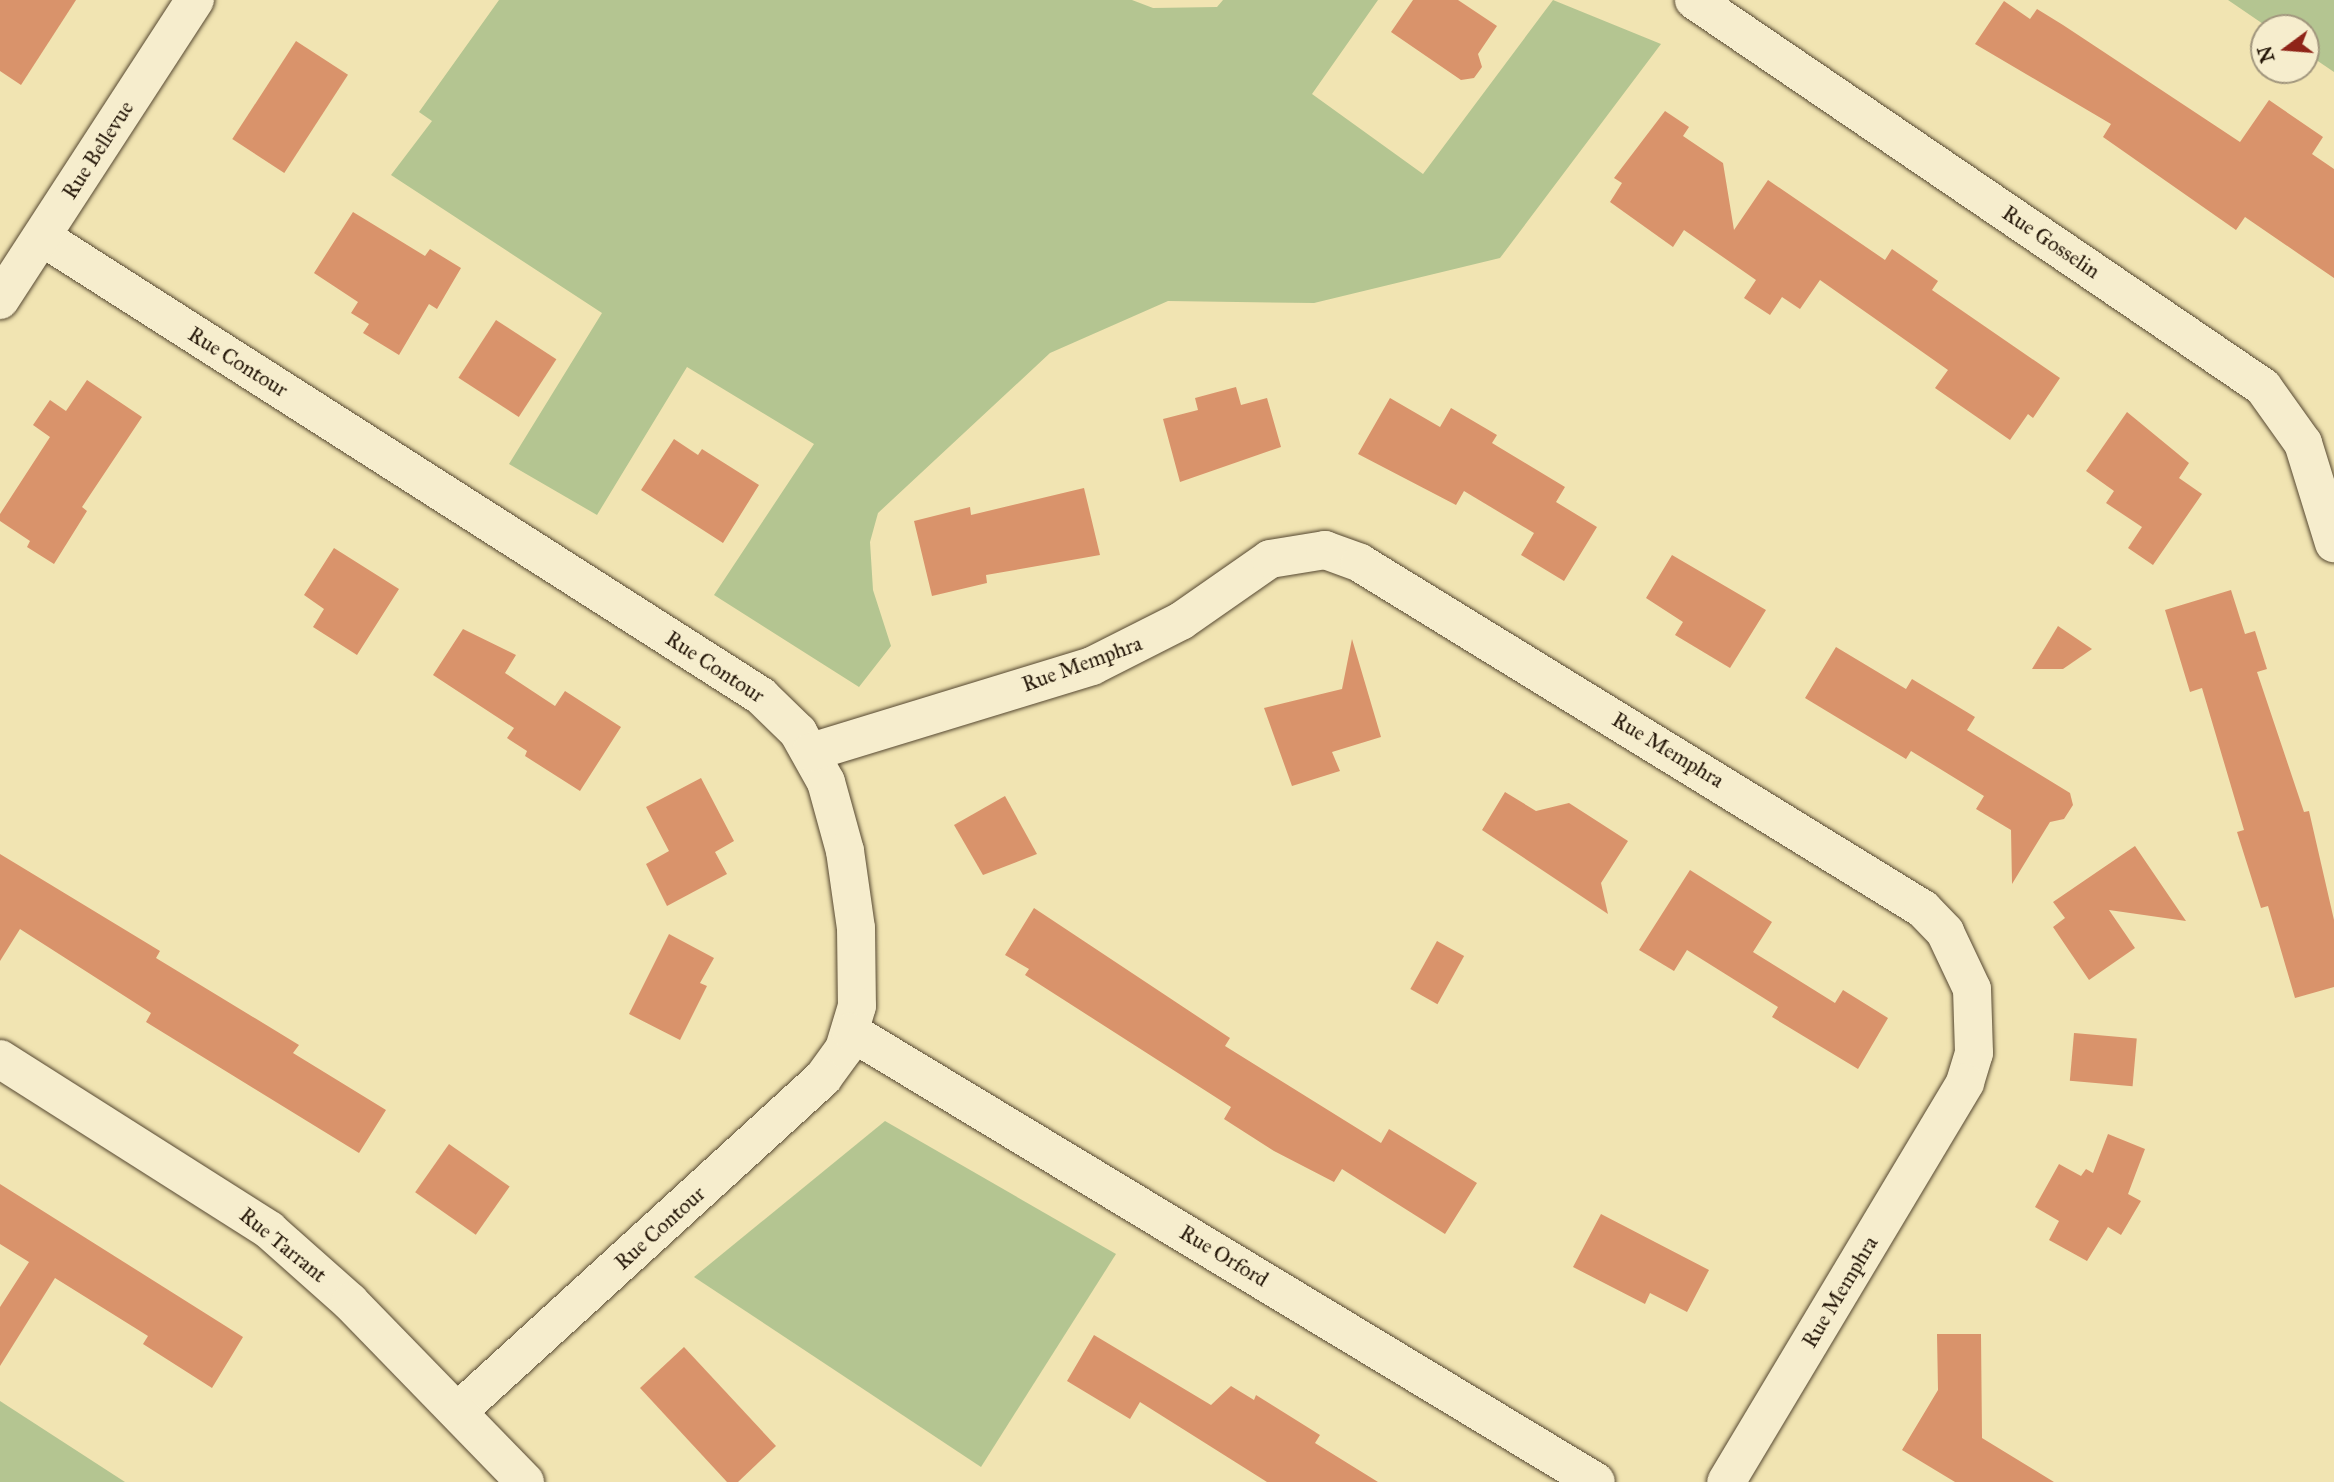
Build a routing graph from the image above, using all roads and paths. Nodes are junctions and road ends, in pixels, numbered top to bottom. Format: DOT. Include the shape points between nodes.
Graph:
graph roads {
  1 [pos="195,0"];
  2 [pos="1694,0"];
  3 [pos="42,237"];
  4 [pos="0,300"];
  5 [pos="2334,543"];
  6 [pos="811,752"];
  7 [pos="851,1032"];
  8 [pos="0,1059"];
  9 [pos="457,1412"];
  10 [pos="525,1482"];
  11 [pos="1596,1482"];
  12 [pos="1726,1482"];
  1 -- 3 [label="street, Rue Bellevue"];
  2 -- 5 [label="street, Rue Gosselin" via="2263,387 2303,443"];
  3 -- 4 [label="street, Rue Bellevue"];
  3 -- 6 [label="street, Rue Contour" via="761,696"];
  6 -- 7 [label="street, Rue Contour" via="836,813 852,889 857,1006"];
  6 -- 12 [label="street, Rue Memphra" via="1092,666 1181,621 1270,559 1325,550 1360,564 1923,909 1945,932 1972,989 1974,1053 1965,1083"];
  7 -- 9 [label="street, Rue Contour" via="823,1078"];
  7 -- 11 [label="street, Rue Orford"];
  8 -- 9 [label="street, Rue Tarrant" via="269,1230"];
  9 -- 10 [label="street, Rue Tarrant"];
}
